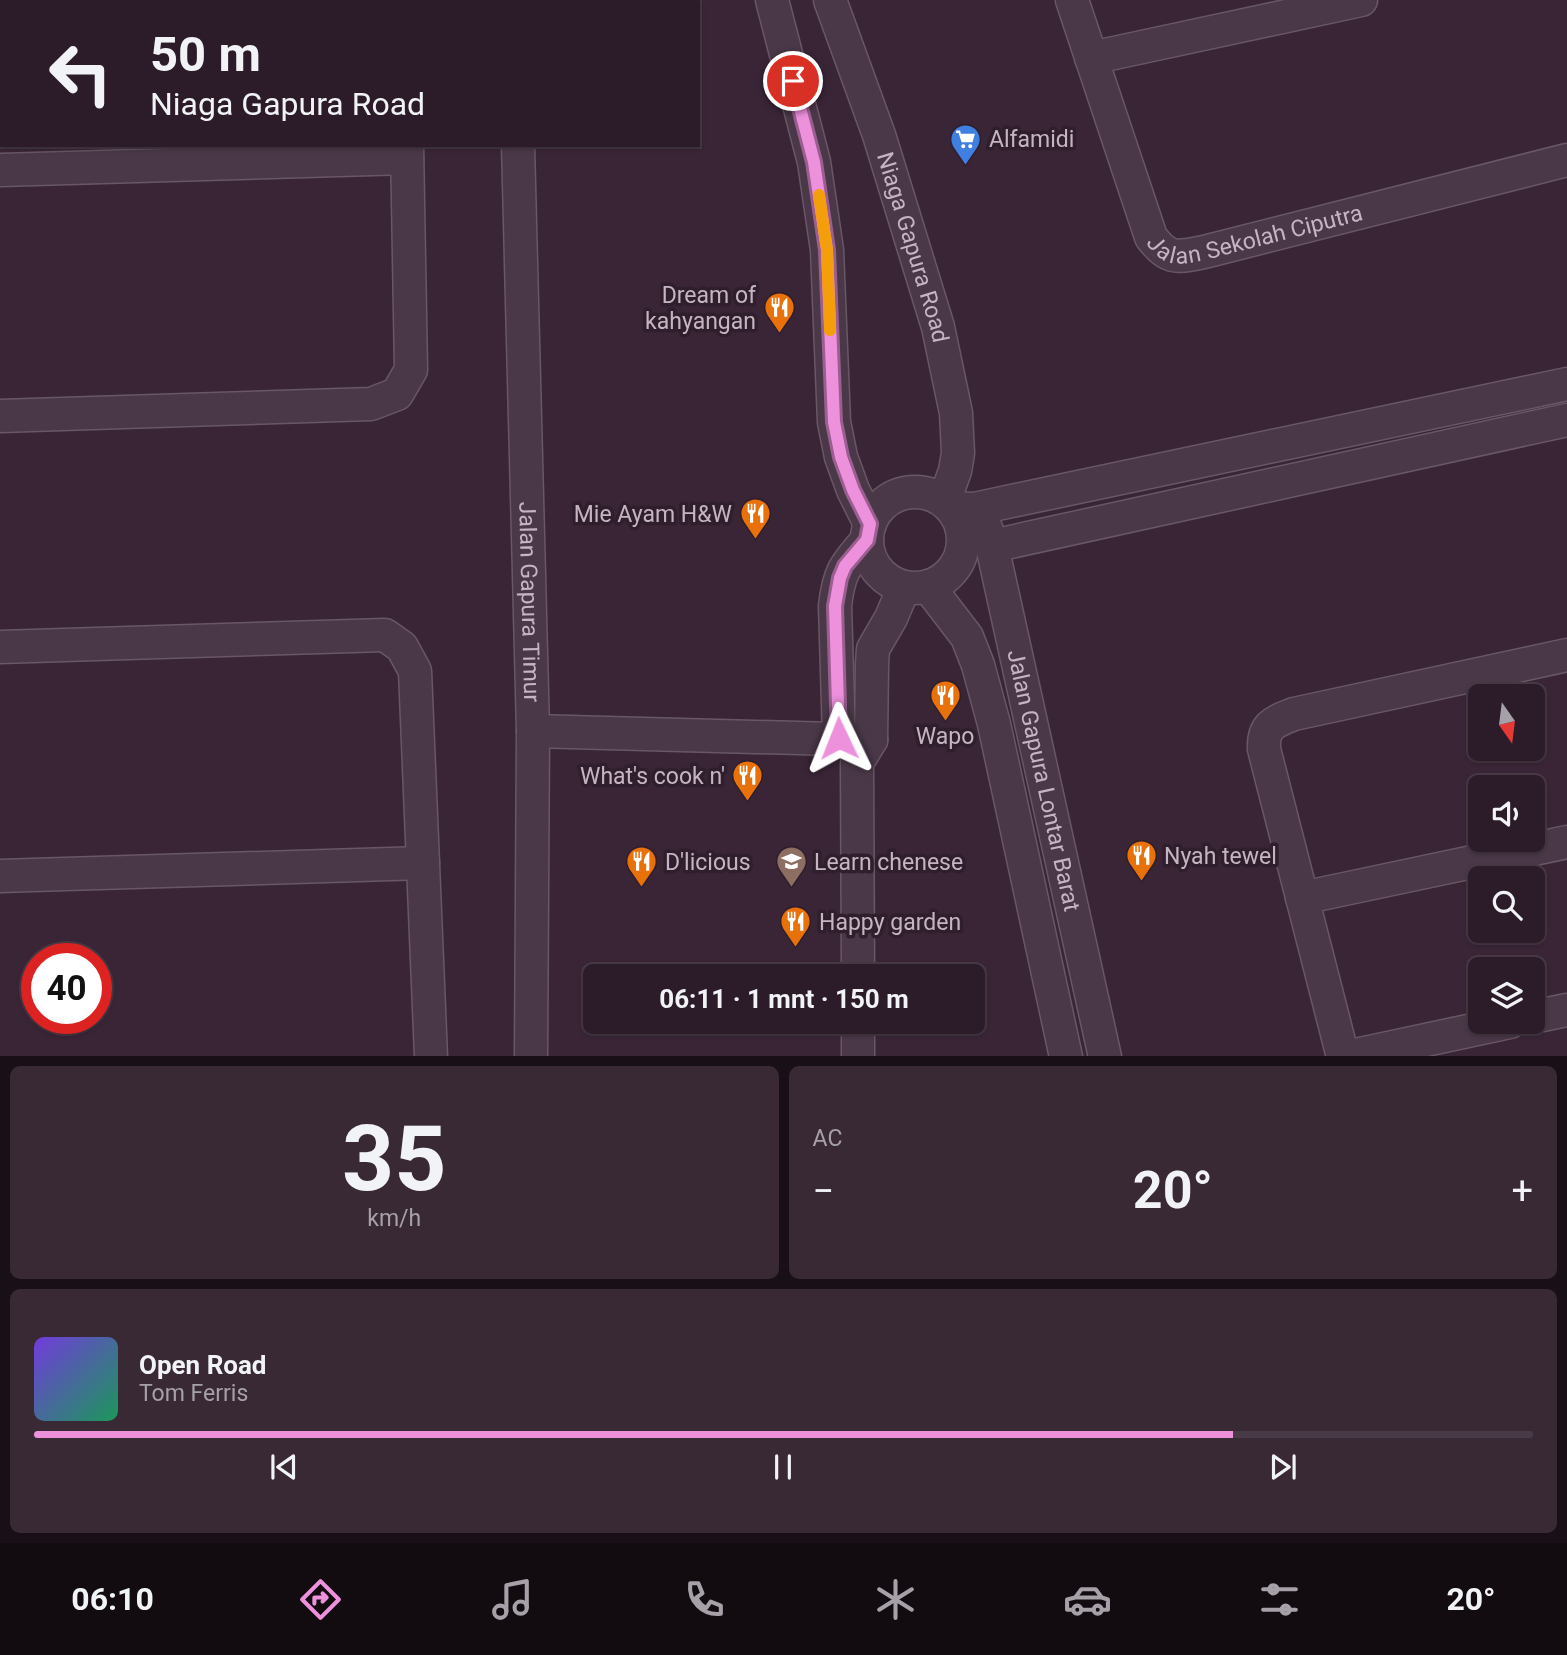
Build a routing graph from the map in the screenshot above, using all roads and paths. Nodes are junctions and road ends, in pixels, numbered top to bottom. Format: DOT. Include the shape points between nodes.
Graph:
graph roads {
  1 [pos="772,0"];
  2 [pos="830,0"];
  3 [pos="1072,0"];
  4 [pos="1361,0"];
  5 [pos="1091,58"];
  6 [pos="518,147"];
  7 [pos="407,151"];
  8 [pos="1567,160"];
  9 [pos="0,170"];
  10 [pos="1567,384"];
  11 [pos="0,416"];
  12 [pos="1567,419"];
  13 [pos="956,506"];
  14 [pos="868,532"];
  15 [pos="992,546"];
  16 [pos="916,586"];
  17 [pos="0,647"];
  18 [pos="1567,655"];
  19 [pos="533,731"];
  20 [pos="856,747"];
  21 [pos="1567,842"];
  22 [pos="423,863"];
  23 [pos="0,876"];
  24 [pos="1302,898"];
  25 [pos="858,964"];
  26 [pos="1567,1010"];
  27 [pos="1545,1015"];
  28 [pos="1468,1031"];
  29 [pos="858,1034"];
  30 [pos="431,1056"];
  31 [pos="531,1056"];
  32 [pos="859,1056"];
  33 [pos="1066,1056"];
  34 [pos="1105,1056"];
  35 [pos="1345,1056"];
  1 -- 14 [label="street" via="814,162 825,236 834,422 841,457"];
  2 -- 13 [label="street, Niaga Gapura Road" via="879,135 938,327 956,413"];
  3 -- 5 [label="street, Jalan Sekolah Ciputra"];
  4 -- 5 [label="street"];
  5 -- 8 [label="street, Jalan Sekolah Ciputra" via="1151,237 1174,256"];
  6 -- 19 [label="street, Jalan Gapura Timur"];
  7 -- 9 [label="street"];
  7 -- 11 [label="street" via="411,370 397,394 371,404"];
  10 -- 13 [label="street"];
  12 -- 15 [label="street"];
  13 -- 14 [label="street" via="930,494 901,494 876,512"];
  13 -- 15 [label="street, Jalan Gapura Lontar Barat" via="985,526"];
  13 -- 16 [label="street" via="963,533 959,560 941,580"];
  14 -- 16 [label="street" via="869,553 881,574 892,582"];
  14 -- 20 [label="street" via="845,566 835,606"];
  15 -- 34 [label="street, Jalan Gapura Lontar Barat"];
  16 -- 20 [label="street" via="873,649"];
  16 -- 33 [label="street, Jalan Gapura Lontar Barat" via="967,637 978,665"];
  17 -- 22 [label="street" via="385,635 402,647 415,671"];
  18 -- 24 [label="street" via="1294,714 1268,728 1264,749"];
  19 -- 20 [label="street"];
  19 -- 31 [label="street, Jalan Gapura Timur"];
  20 -- 25 [label="street"];
  21 -- 24 [label="street"];
  22 -- 23 [label="street"];
  22 -- 30 [label="street"];
  24 -- 35 [label="street"];
  26 -- 27 [label="street"];
  28 -- 35 [label="street"];
  29 -- 32 [label="street"];
}
